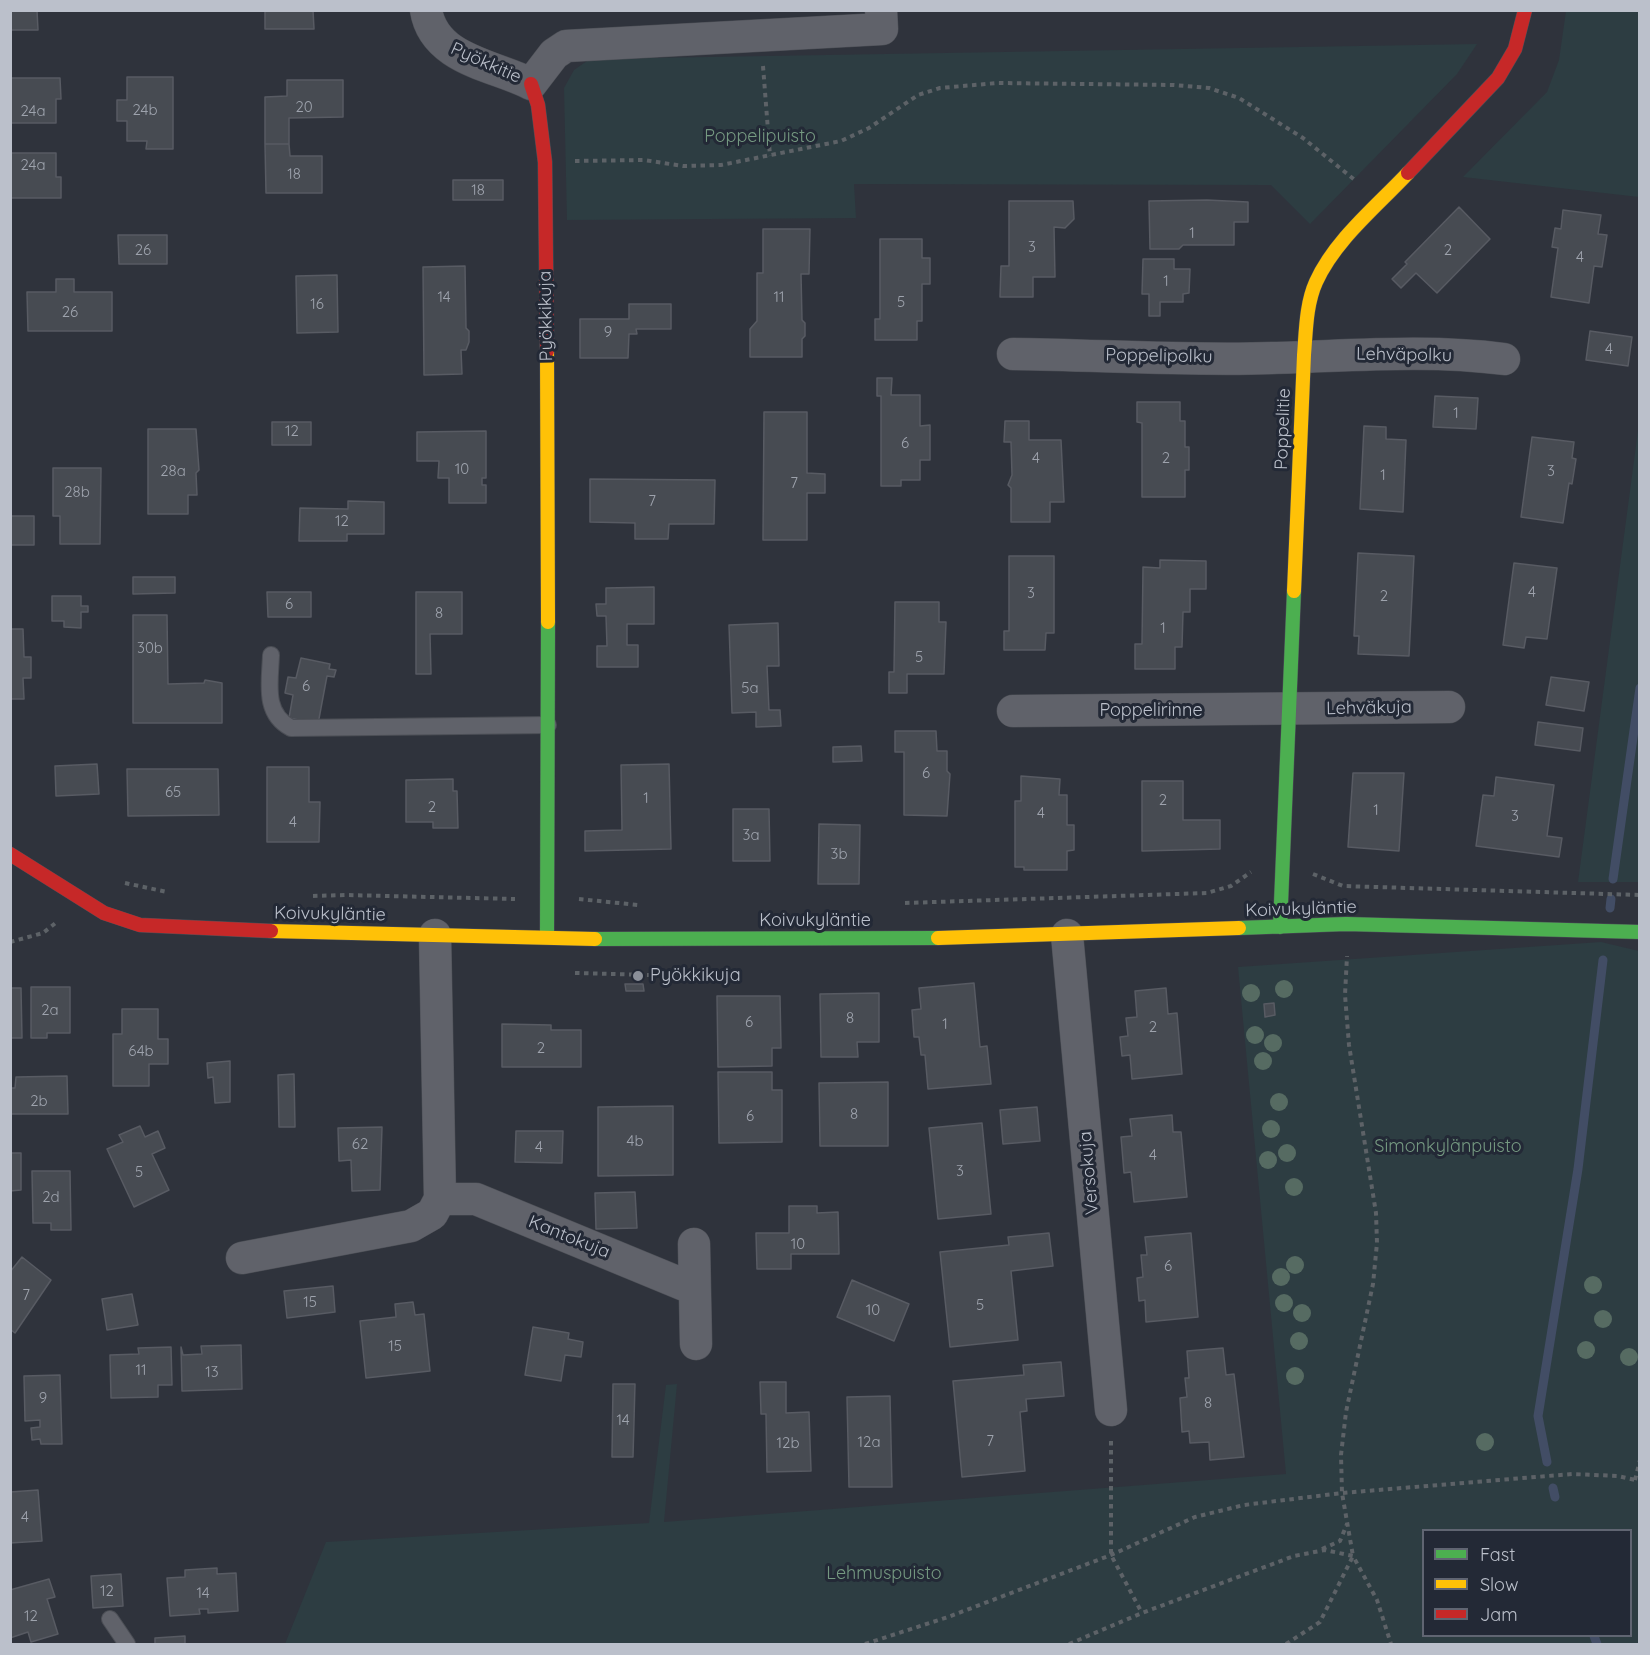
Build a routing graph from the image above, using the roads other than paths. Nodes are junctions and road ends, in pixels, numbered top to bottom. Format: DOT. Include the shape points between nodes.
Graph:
graph roads {
  1 [pos="426,10"];
  2 [pos="881,10"];
  3 [pos="1526,10"];
  4 [pos="531,84"];
  5 [pos="1013,354"];
  6 [pos="1304,355"];
  7 [pos="1504,359"];
  8 [pos="271,655"];
  9 [pos="1449,707"];
  10 [pos="1290,710"];
  11 [pos="1013,711"];
  12 [pos="548,725"];
  13 [pos="10,854"];
  14 [pos="1280,927"];
  15 [pos="1640,933"];
  16 [pos="435,935"];
  17 [pos="1067,935"];
  18 [pos="547,936"];
  19 [pos="440,1199"];
  20 [pos="694,1244"];
  21 [pos="242,1258"];
  22 [pos="694,1289"];
  23 [pos="696,1344"];
  24 [pos="1111,1410"];
  25 [pos="110,1620"];
  26 [pos="127,1644"];
  1 -- 4 [label="street, Pyökkitie" via="428,21 445,45 461,56"];
  2 -- 4 [label="street" via="882,29 566,46 554,54"];
  3 -- 6 [label="street, Poppelitie" via="1515,49 1497,78 1332,253 1316,284 1307,318"];
  4 -- 12 [label="street, Pyökkikuja" via="538,105 545,162"];
  5 -- 6 [label="street, Poppelipolku" via="1273,358"];
  6 -- 7 [label="street, Lehväpolku"];
  6 -- 10 [label="street, Poppelitie"];
  8 -- 12 [label="lane" via="270,705 273,714 291,728"];
  9 -- 10 [label="street, Lehväkuja"];
  10 -- 11 [label="street, Poppelirinne"];
  10 -- 14 [label="street, Poppelitie"];
  12 -- 18 [label="street, Pyökkikuja"];
  13 -- 16 [label="street, Koivukyläntie" via="104,913 140,925"];
  14 -- 15 [label="street, Koivukyläntie" via="1346,924"];
  14 -- 17 [label="street, Koivukyläntie"];
  16 -- 18 [label="street, Koivukyläntie"];
  16 -- 19 [label="street"];
  17 -- 18 [label="street, Koivukyläntie" via="827,940"];
  17 -- 24 [label="street, Versokuja"];
  19 -- 21 [label="street" via="432,1214 411,1226"];
  19 -- 22 [label="street, Kantokuja" via="476,1199"];
  20 -- 22 [label="street"];
  22 -- 23 [label="street"];
  25 -- 26 [label="lane"];
}
